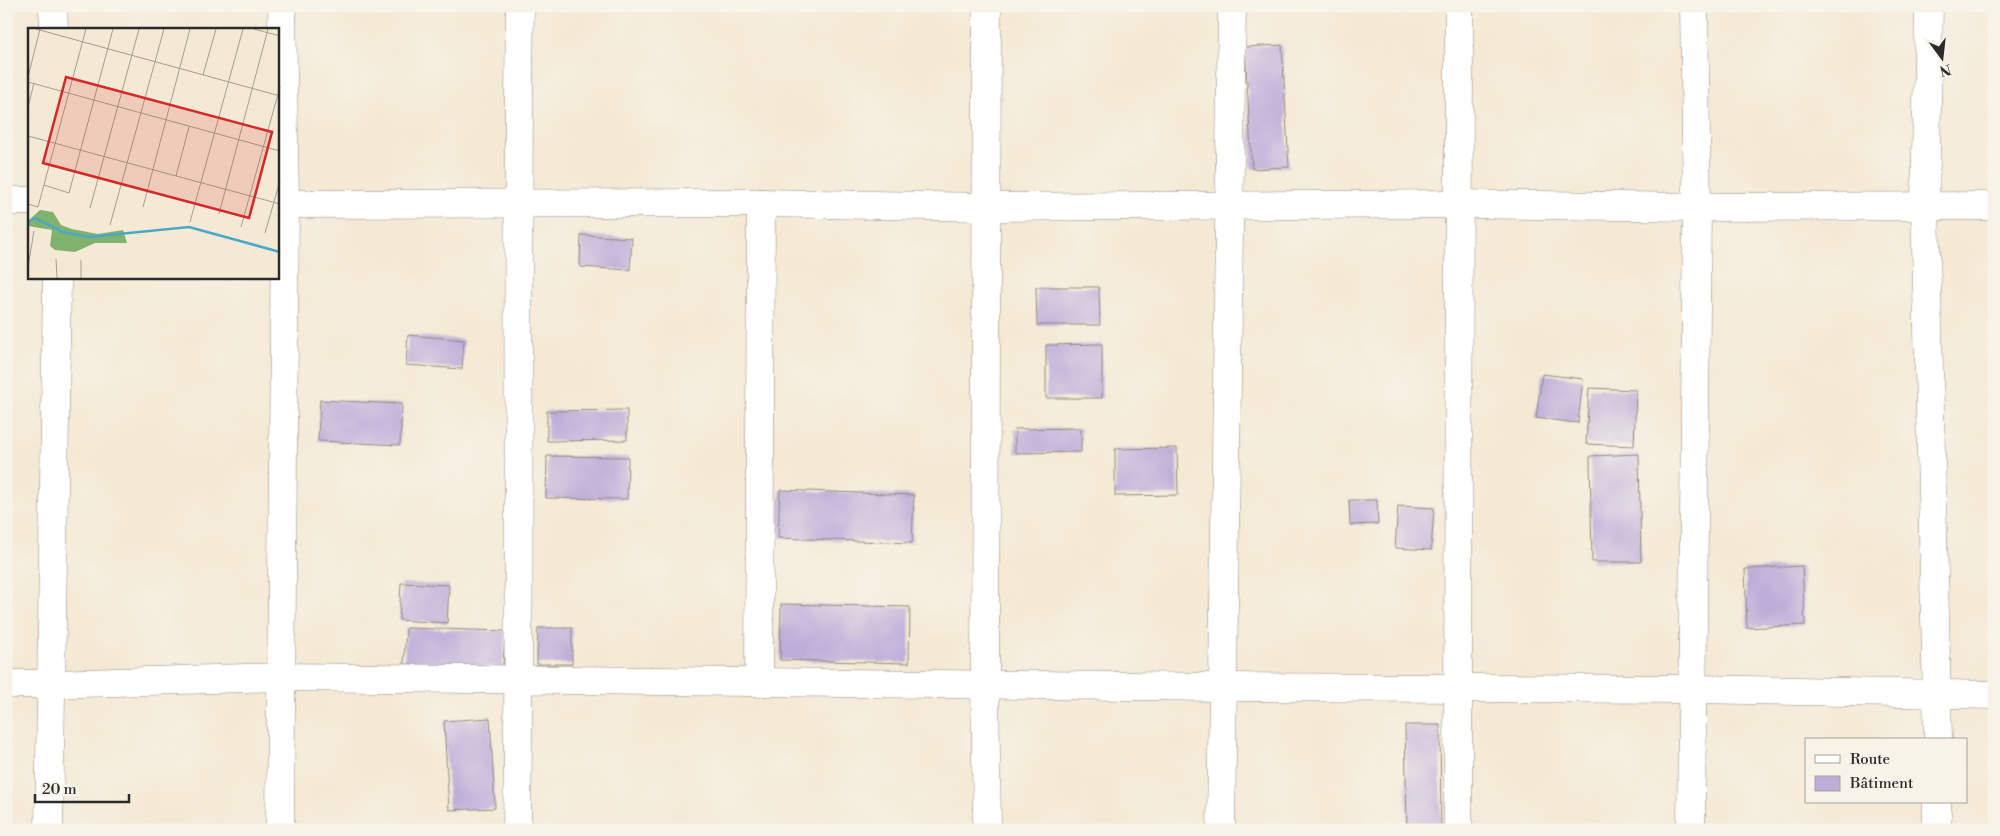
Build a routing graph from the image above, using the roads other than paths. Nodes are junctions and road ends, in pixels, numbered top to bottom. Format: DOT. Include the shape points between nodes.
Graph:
graph roads {
  1 [pos="53,6"];
  2 [pos="282,6"];
  3 [pos="520,6"];
  4 [pos="988,6"];
  5 [pos="1232,6"];
  6 [pos="1459,6"];
  7 [pos="1694,6"];
  8 [pos="1928,6"];
  9 [pos="54,28"];
  10 [pos="6,201"];
  11 [pos="28,201"];
  12 [pos="762,203"];
  13 [pos="281,204"];
  14 [pos="1458,204"];
  15 [pos="517,205"];
  16 [pos="1925,205"];
  17 [pos="1230,206"];
  18 [pos="1994,206"];
  19 [pos="988,207"];
  20 [pos="1696,207"];
  21 [pos="57,279"];
  22 [pos="280,677"];
  23 [pos="519,680"];
  24 [pos="759,683"];
  25 [pos="6,684"];
  26 [pos="52,684"];
  27 [pos="986,685"];
  28 [pos="1222,687"];
  29 [pos="1458,688"];
  30 [pos="1693,689"];
  31 [pos="1938,695"];
  32 [pos="1994,695"];
  33 [pos="1938,738"];
  34 [pos="1938,804"];
  35 [pos="48,830"];
  36 [pos="280,830"];
  37 [pos="517,830"];
  38 [pos="987,830"];
  39 [pos="1222,830"];
  40 [pos="1458,830"];
  41 [pos="1692,830"];
  42 [pos="1937,830"];
  1 -- 9 [label="street"];
  2 -- 13 [label="street"];
  3 -- 15 [label="street"];
  4 -- 19 [label="street"];
  5 -- 17 [label="street"];
  6 -- 14 [label="street"];
  7 -- 20 [label="street"];
  8 -- 16 [label="street"];
  10 -- 11 [label="street"];
  12 -- 15 [label="street"];
  12 -- 19 [label="street"];
  12 -- 24 [label="street"];
  13 -- 15 [label="street"];
  13 -- 22 [label="street"];
  14 -- 17 [label="street"];
  14 -- 20 [label="street"];
  14 -- 29 [label="street"];
  15 -- 23 [label="street"];
  16 -- 18 [label="street"];
  16 -- 20 [label="street"];
  16 -- 31 [label="street"];
  17 -- 19 [label="street"];
  17 -- 28 [label="street"];
  19 -- 27 [label="street"];
  20 -- 30 [label="street"];
  21 -- 26 [label="street"];
  22 -- 23 [label="street"];
  22 -- 26 [label="street"];
  22 -- 36 [label="street"];
  23 -- 24 [label="street"];
  23 -- 37 [label="street"];
  24 -- 27 [label="street"];
  25 -- 26 [label="street"];
  26 -- 35 [label="street"];
  27 -- 28 [label="street"];
  27 -- 38 [label="street"];
  28 -- 29 [label="street"];
  28 -- 39 [label="street"];
  29 -- 30 [label="street"];
  29 -- 40 [label="street"];
  30 -- 31 [label="street"];
  30 -- 41 [label="street"];
  31 -- 32 [label="street"];
  31 -- 33 [label="street"];
  34 -- 42 [label="street"];
}
